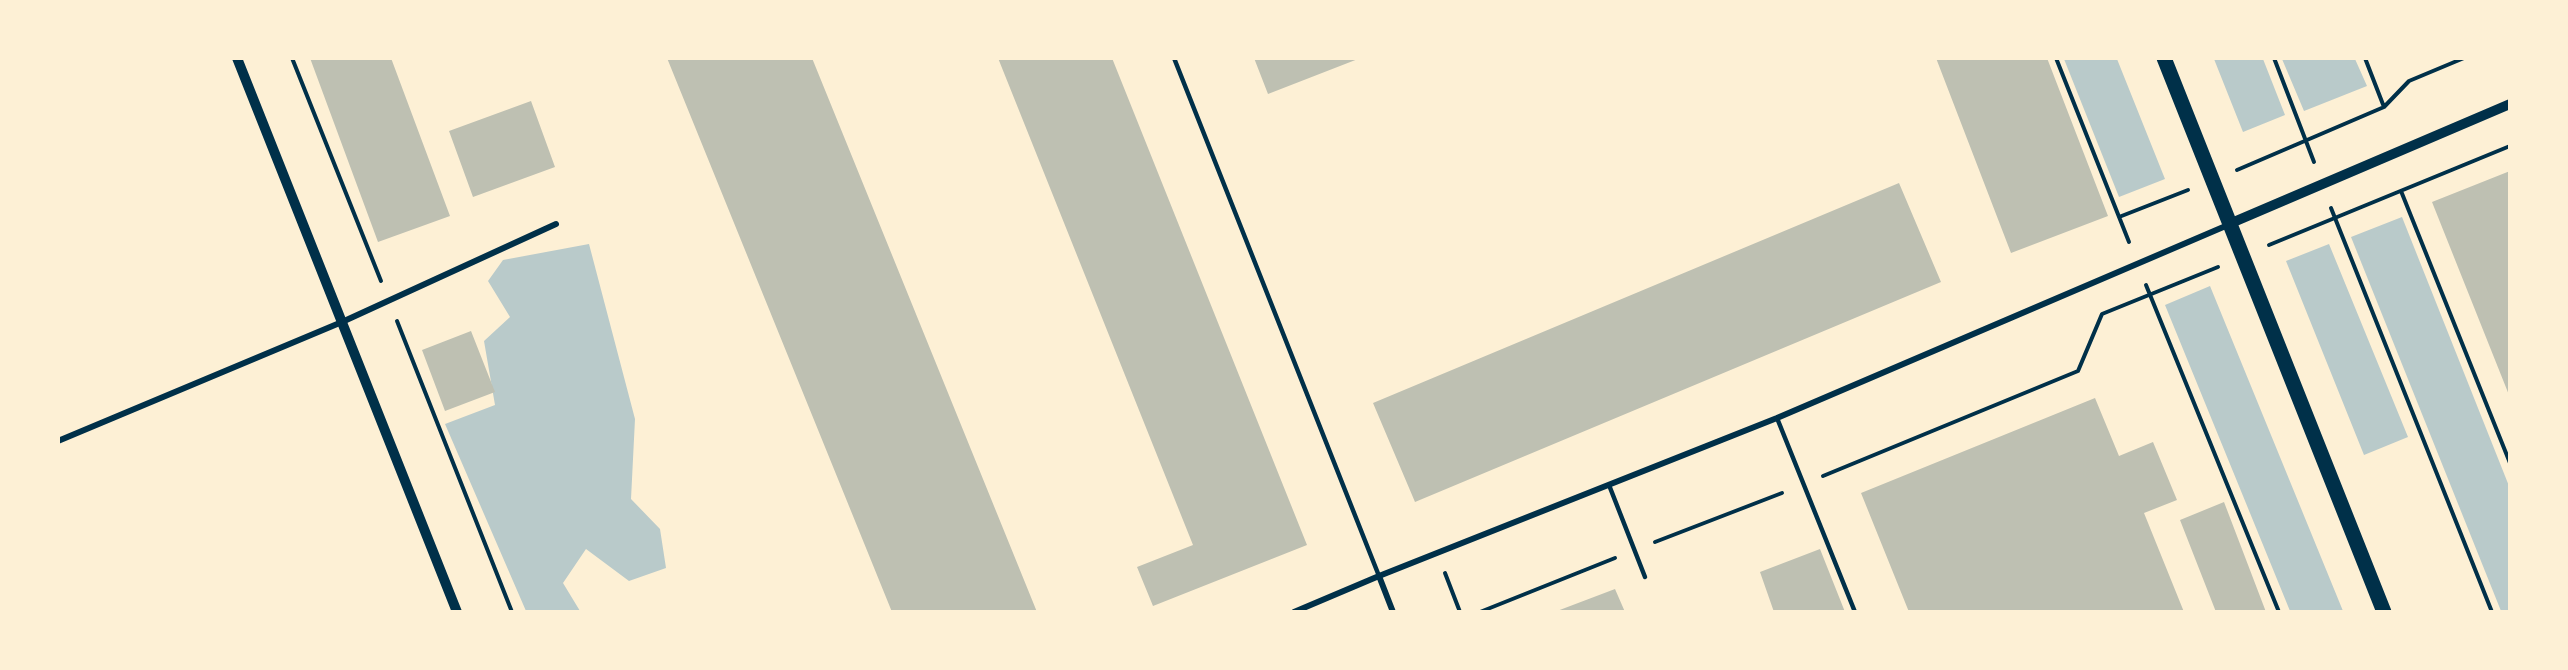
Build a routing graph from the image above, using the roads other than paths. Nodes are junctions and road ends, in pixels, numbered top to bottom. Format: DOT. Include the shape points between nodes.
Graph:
graph roads {
  1 [pos="237,58"];
  2 [pos="1174,58"];
  3 [pos="2164,58"];
  4 [pos="2510,104"];
  5 [pos="556,224"];
  6 [pos="2229,224"];
  7 [pos="342,322"];
  8 [pos="1777,418"];
  9 [pos="58,441"];
  10 [pos="1609,485"];
  11 [pos="1379,576"];
  12 [pos="1645,577"];
  13 [pos="457,612"];
  14 [pos="1294,612"];
  15 [pos="1393,612"];
  16 [pos="1856,612"];
  17 [pos="2384,612"];
  1 -- 7 [label="street"];
  2 -- 11 [label="lane"];
  3 -- 6 [label="main road"];
  4 -- 6 [label="street"];
  5 -- 7 [label="street"];
  6 -- 8 [label="street"];
  6 -- 17 [label="main road"];
  7 -- 9 [label="street"];
  7 -- 13 [label="street"];
  8 -- 10 [label="street"];
  8 -- 16 [label="lane"];
  10 -- 11 [label="street"];
  10 -- 12 [label="lane"];
  11 -- 14 [label="street"];
  11 -- 15 [label="street"];
}
